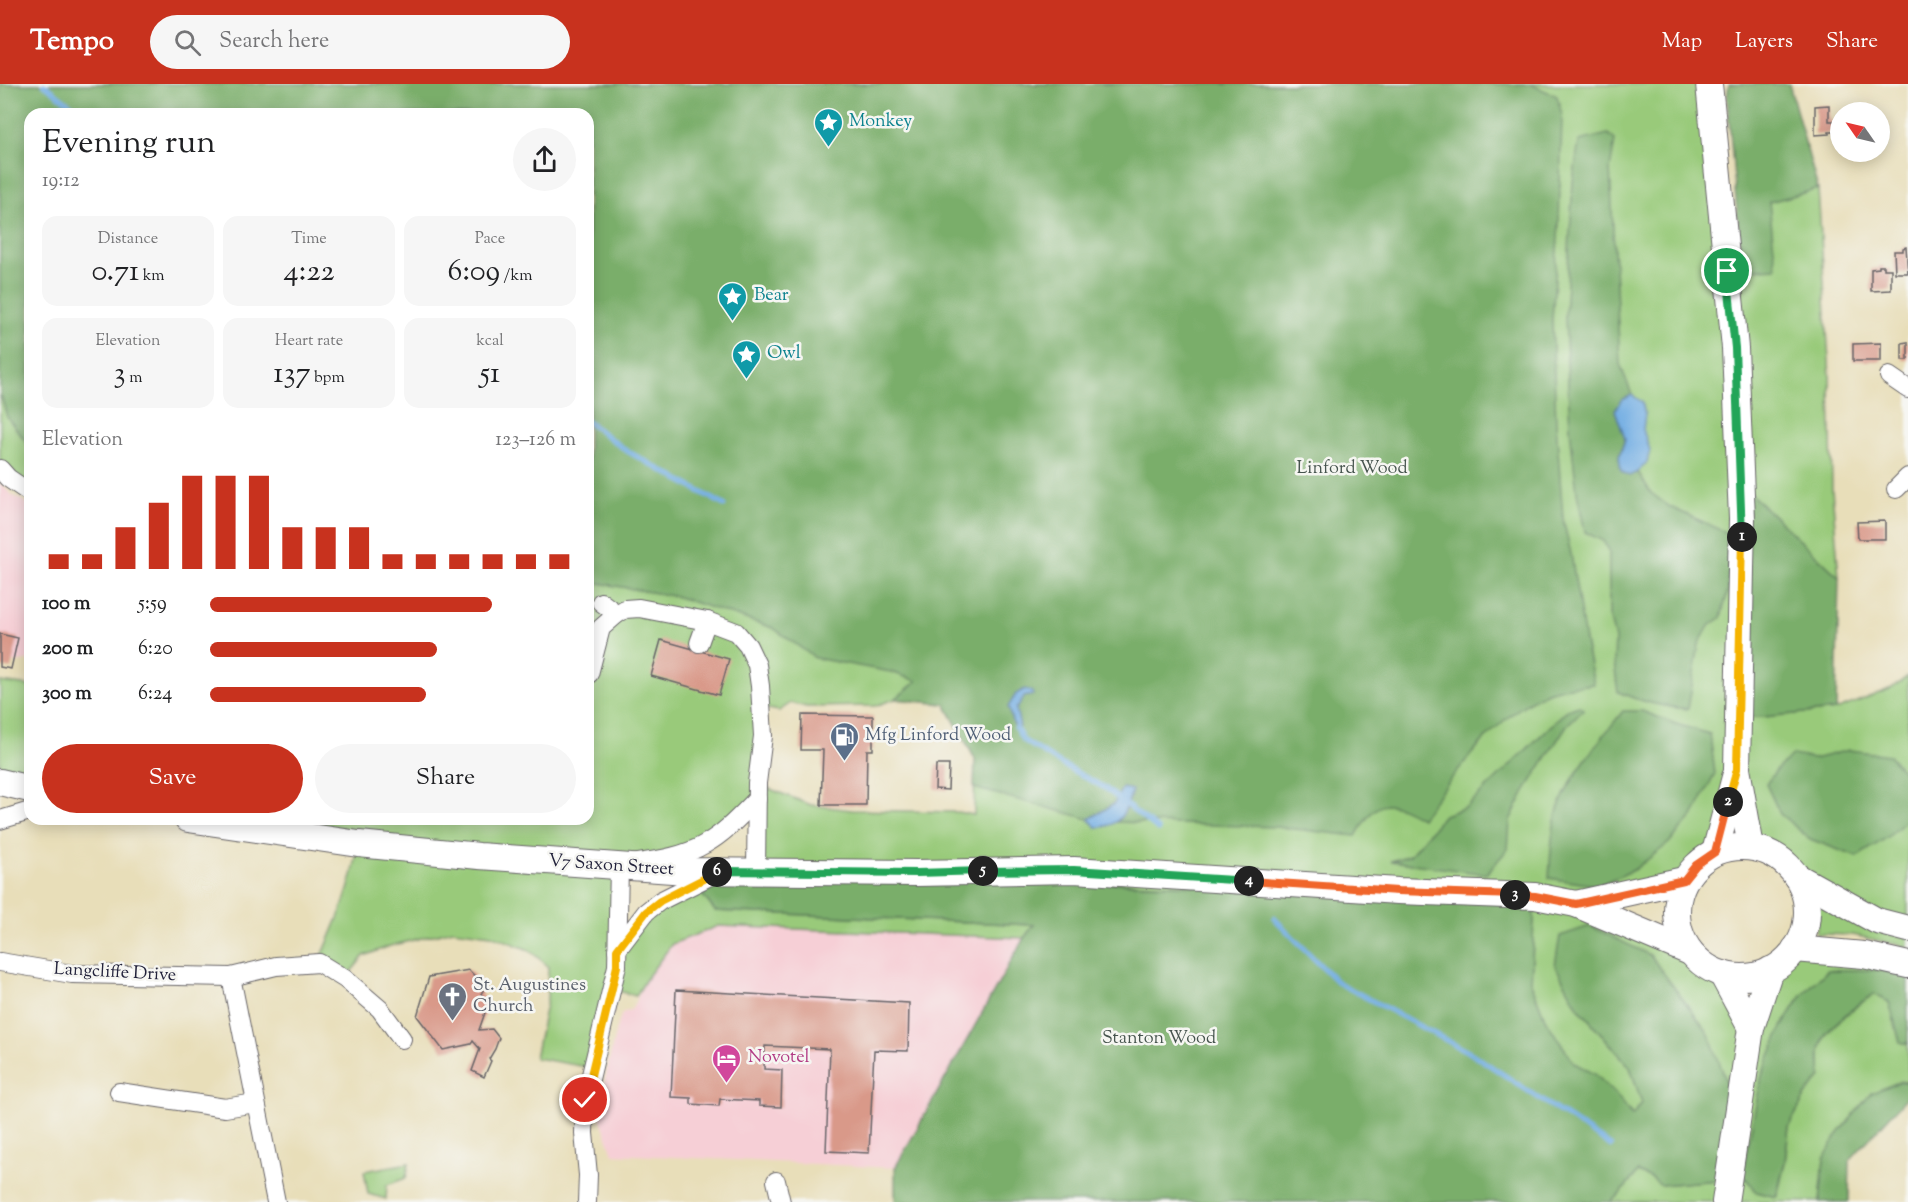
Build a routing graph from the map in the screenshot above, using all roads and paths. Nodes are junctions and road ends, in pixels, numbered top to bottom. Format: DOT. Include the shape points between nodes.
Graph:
graph roads {
  1 [pos="1709,84"];
  2 [pos="1889,376"];
  3 [pos="1908,389"];
  4 [pos="0,469"];
  5 [pos="24,489"];
  6 [pos="601,602"];
  7 [pos="617,614"];
  8 [pos="707,621"];
  9 [pos="699,643"];
  10 [pos="594,656"];
  11 [pos="1737,759"];
  12 [pos="757,799"];
  13 [pos="24,813"];
  14 [pos="0,820"];
  15 [pos="229,825"];
  16 [pos="1751,847"];
  17 [pos="1715,852"];
  18 [pos="619,866"];
  19 [pos="721,871"];
  20 [pos="756,871"];
  21 [pos="1796,876"];
  22 [pos="1684,880"];
  23 [pos="1576,904"];
  24 [pos="1904,927"];
  25 [pos="1795,949"];
  26 [pos="617,950"];
  27 [pos="1690,952"];
  28 [pos="0,962"];
  29 [pos="1897,962"];
  30 [pos="1770,970"];
  31 [pos="1722,974"];
  32 [pos="231,977"];
  33 [pos="1750,1028"];
  34 [pos="402,1039"];
  35 [pos="119,1092"];
  36 [pos="255,1103"];
  37 [pos="776,1181"];
  38 [pos="1727,1191"];
  39 [pos="775,1201"];
  40 [pos="276,1202"];
  41 [pos="587,1202"];
  1 -- 11 [label="street" via="1735,348 1742,519"];
  2 -- 3 [label="street"];
  4 -- 5 [label="street"];
  6 -- 7 [label="street"];
  7 -- 8 [label="street" via="639,608"];
  7 -- 10 [label="street" via="602,628"];
  8 -- 9 [label="street"];
  8 -- 12 [label="street" via="736,632 757,664 763,736"];
  11 -- 16 [label="street"];
  11 -- 17 [label="street"];
  12 -- 18 [label="street" via="733,824 704,845 673,856"];
  12 -- 20 [label="street"];
  13 -- 14 [label="street"];
  15 -- 18 [label="street, V7 Saxon Street" via="359,844"];
  16 -- 17 [label="street"];
  16 -- 21 [label="street" via="1767,851"];
  17 -- 22 [label="street" via="1696,865"];
  18 -- 19 [label="street, V7 Saxon Street"];
  18 -- 26 [label="street"];
  19 -- 20 [label="street, V7 Saxon Street"];
  19 -- 26 [label="street" via="660,901 646,912"];
  20 -- 23 [label="street, V7 Saxon Street" via="1074,870 1504,894"];
  21 -- 24 [label="street" via="1877,921"];
  21 -- 25 [label="street" via="1807,913 1804,932"];
  22 -- 23 [label="street, V7 Saxon Street"];
  22 -- 27 [label="street" via="1677,917"];
  23 -- 27 [label="street, V7 Saxon Street"];
  25 -- 29 [label="street"];
  25 -- 30 [label="street"];
  26 -- 41 [label="street" via="617,966 585,1100"];
  27 -- 31 [label="street"];
  28 -- 32 [label="street, Langcliffe Drive" via="72,974"];
  30 -- 31 [label="street" via="1746,977"];
  30 -- 33 [label="street"];
  31 -- 33 [label="street"];
  32 -- 34 [label="street, Langcliffe Drive" via="276,966 319,963 339,974 381,1009"];
  32 -- 36 [label="street"];
  33 -- 38 [label="street"];
  35 -- 36 [label="street" via="225,1108"];
  36 -- 40 [label="street"];
  37 -- 39 [label="street"];
}
